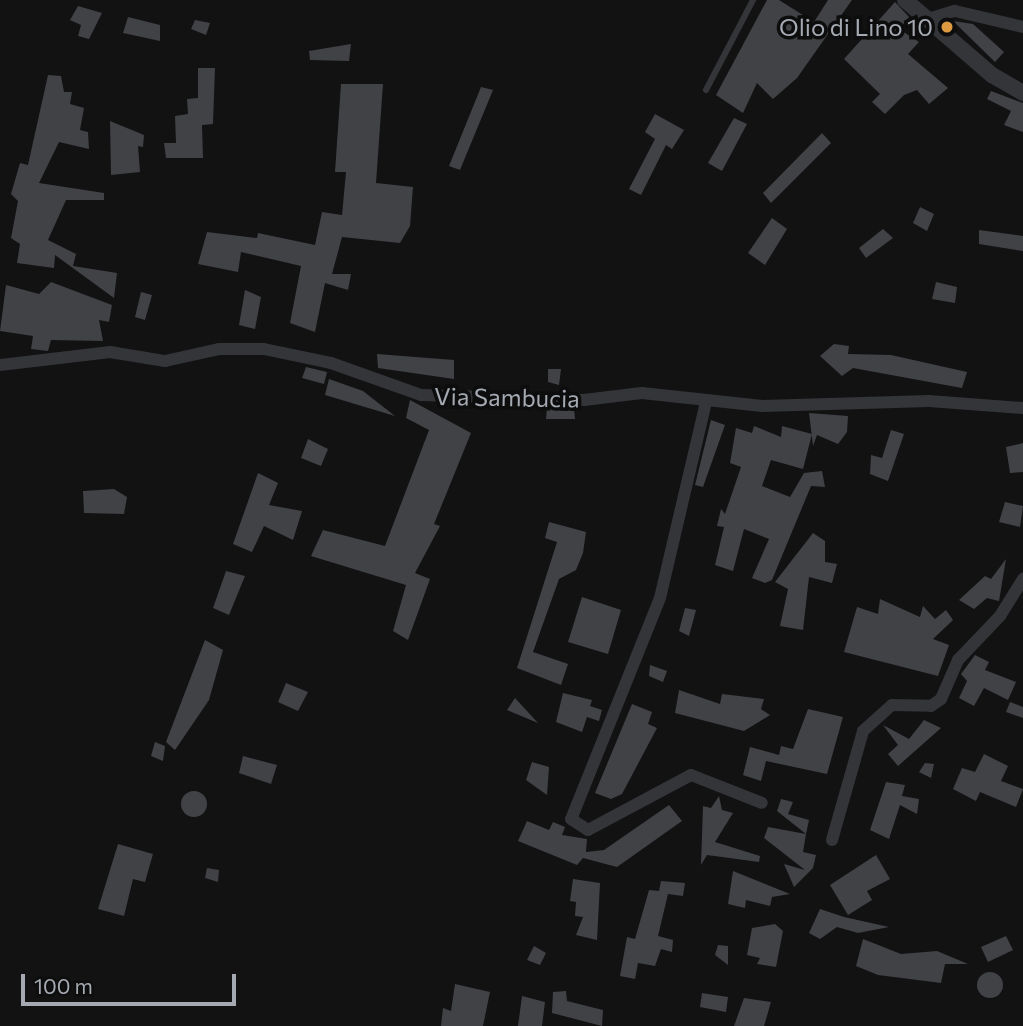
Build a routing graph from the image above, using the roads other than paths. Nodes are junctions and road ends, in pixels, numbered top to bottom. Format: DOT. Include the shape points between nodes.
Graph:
graph roads {
  1 [pos="752,0"];
  2 [pos="905,0"];
  3 [pos="928,19"];
  4 [pos="1023,27"];
  5 [pos="706,90"];
  6 [pos="1023,93"];
  7 [pos="0,365"];
  8 [pos="706,402"];
  9 [pos="1023,408"];
  10 [pos="1023,579"];
  11 [pos="762,803"];
  12 [pos="832,840"];
  1 -- 5 [label="lane"];
  2 -- 3 [label="street"];
  3 -- 4 [label="street" via="955,11"];
  3 -- 6 [label="street" via="992,75"];
  7 -- 8 [label="street, Via Sambucia" via="110,352 165,361 219,349 264,349 331,363 421,395 584,400 642,393"];
  8 -- 9 [label="street, Via Sambucia" via="929,401"];
  8 -- 11 [label="street" via="660,598 571,819 588,830 691,775"];
  10 -- 12 [label="street" via="1000,616 958,660 941,699 931,706 892,705 863,731"];
}
